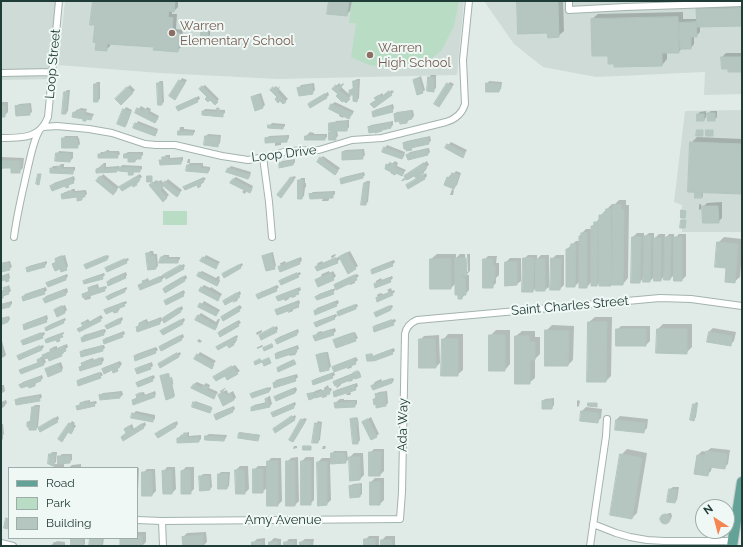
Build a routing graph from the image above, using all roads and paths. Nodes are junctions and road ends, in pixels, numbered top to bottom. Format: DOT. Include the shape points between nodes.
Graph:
graph roads {
  1 [pos="59,1"];
  2 [pos="469,1"];
  3 [pos="569,1"];
  4 [pos="742,3"];
  5 [pos="53,72"];
  6 [pos="1,73"];
  7 [pos="41,129"];
  8 [pos="1,138"];
  9 [pos="263,157"];
  10 [pos="14,237"];
  11 [pos="272,237"];
  12 [pos="742,306"];
  13 [pos="405,334"];
  14 [pos="607,419"];
  15 [pos="742,482"];
  16 [pos="401,516"];
  17 [pos="138,520"];
  18 [pos="162,521"];
  19 [pos="593,524"];
  20 [pos="1,542"];
  21 [pos="732,544"];
  22 [pos="13,546"];
  23 [pos="163,546"];
  24 [pos="590,546"];
  1 -- 5 [label="street, Loop Street"];
  2 -- 9 [label="street, Loop Drive" via="463,68 464,104 462,112 455,118 382,138 352,140 324,149 288,151"];
  3 -- 4 [label="street" via="569,10"];
  5 -- 6 [label="street"];
  5 -- 7 [label="street, Loop Street" via="48,117"];
  7 -- 8 [label="street, Loop Drive" via="26,137"];
  7 -- 9 [label="street, Loop Drive" via="55,126 89,129 145,144 175,145 248,160"];
  7 -- 10 [label="street, Loop Street" via="36,135 32,149"];
  9 -- 11 [label="street"];
  12 -- 13 [label="street, Saint Charles Street" via="691,299 660,298 417,320 409,324"];
  13 -- 16 [label="street, Ada Way"];
  14 -- 19 [label="street"];
  15 -- 21 [label="main road"];
  16 -- 18 [label="street, Amy Avenue" via="400,519"];
  17 -- 18 [label="street, Amy Avenue"];
  18 -- 23 [label="street"];
  19 -- 21 [label="street" via="616,533 647,540"];
  19 -- 24 [label="street"];
  20 -- 22 [label="street"];
}
